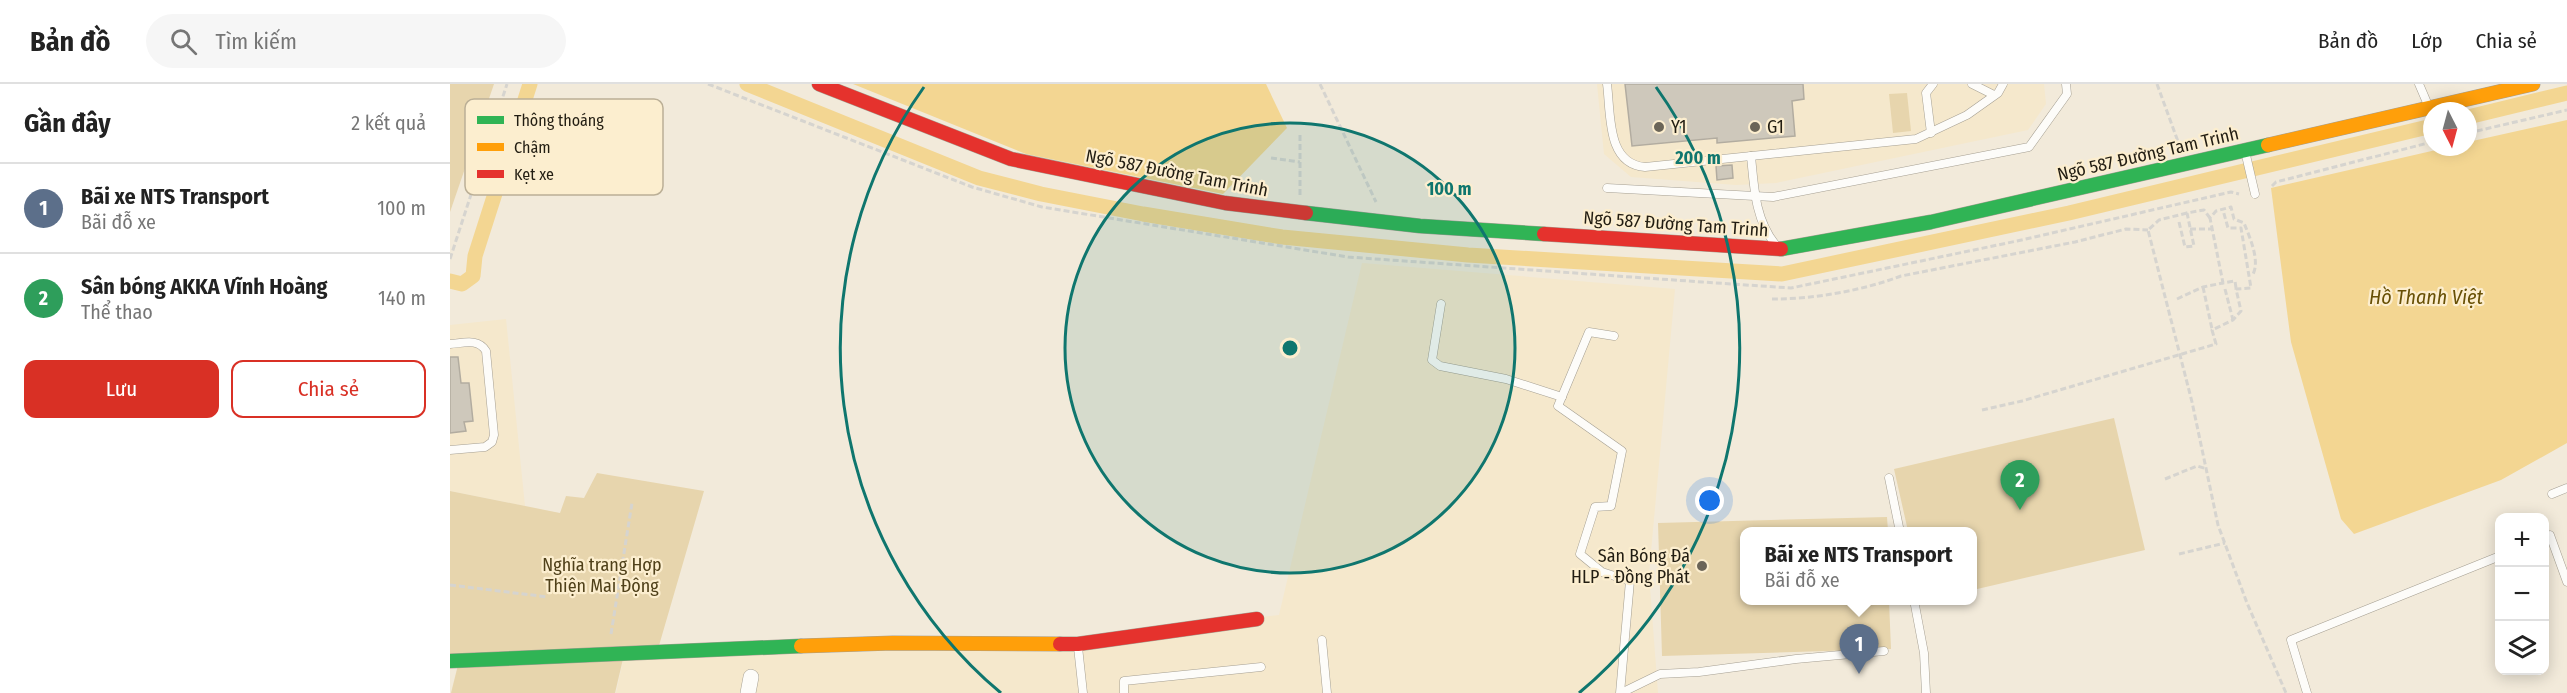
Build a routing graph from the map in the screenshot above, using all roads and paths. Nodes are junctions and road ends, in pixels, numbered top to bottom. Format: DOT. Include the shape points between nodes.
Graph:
graph roads {
  1 [pos="507,84"];
  2 [pos="819,84"];
  3 [pos="1320,84"];
  4 [pos="1608,84"];
  5 [pos="1933,84"];
  6 [pos="1972,84"];
  7 [pos="2003,84"];
  8 [pos="2066,84"];
  9 [pos="2157,84"];
  10 [pos="2419,84"];
  11 [pos="2533,84"];
  12 [pos="1994,95"];
  13 [pos="502,99"];
  14 [pos="2427,102"];
  15 [pos="2452,102"];
  16 [pos="2423,109"];
  17 [pos="2567,111"];
  18 [pos="2477,131"];
  19 [pos="1300,132"];
  20 [pos="1931,133"];
  21 [pos="2423,144"];
  22 [pos="2246,153"];
  23 [pos="1752,156"];
  24 [pos="1271,158"];
  25 [pos="1300,162"];
  26 [pos="2186,164"];
  27 [pos="2272,186"];
  28 [pos="1607,188"];
  29 [pos="2255,194"];
  30 [pos="471,195"];
  31 [pos="1755,198"];
  32 [pos="2223,210"];
  33 [pos="1300,212"];
  34 [pos="2187,213"];
  35 [pos="2210,218"];
  36 [pos="2179,222"];
  37 [pos="1386,223"];
  38 [pos="2190,229"];
  39 [pos="2212,229"];
  40 [pos="2148,230"];
  41 [pos="1780,249"];
  42 [pos="450,259"];
  43 [pos="2251,278"];
  44 [pos="2223,283"];
  45 [pos="2203,287"];
  46 [pos="2236,290"];
  47 [pos="2178,298"];
  48 [pos="1772,299"];
  49 [pos="1442,304"];
  50 [pos="2233,320"];
  51 [pos="2212,330"];
  52 [pos="1614,336"];
  53 [pos="450,344"];
  54 [pos="2181,355"];
  55 [pos="1562,397"];
  56 [pos="1982,410"];
  57 [pos="450,450"];
  58 [pos="2208,470"];
  59 [pos="1889,478"];
  60 [pos="2165,479"];
  61 [pos="2567,488"];
  62 [pos="2552,494"];
  63 [pos="632,503"];
  64 [pos="1899,527"];
  65 [pos="2549,535"];
  66 [pos="2225,543"];
  67 [pos="2179,554"];
  68 [pos="2495,558"];
  69 [pos="2567,582"];
  70 [pos="450,585"];
  71 [pos="548,597"];
  72 [pos="1915,605"];
  73 [pos="1257,619"];
  74 [pos="1322,640"];
  75 [pos="1078,644"];
  76 [pos="1884,651"];
  77 [pos="608,654"];
  78 [pos="450,661"];
  79 [pos="1261,667"];
  80 [pos="751,677"];
  81 [pos="748,693"];
  82 [pos="1083,693"];
  83 [pos="1124,693"];
  84 [pos="1327,693"];
  85 [pos="1621,693"];
  86 [pos="1926,693"];
  87 [pos="2286,693"];
  88 [pos="2307,693"];
  1 -- 13 [label="path"];
  2 -- 33 [label="street, Ngõ 587 Đường Tam Trinh" via="1011,159 1225,203"];
  3 -- 37 [label="path"];
  4 -- 23 [label="lane" via="1614,145 1636,166"];
  5 -- 20 [label="lane" via="1926,93"];
  6 -- 12 [label="lane"];
  7 -- 12 [label="lane"];
  8 -- 31 [label="lane" via="2067,94 2029,147"];
  9 -- 26 [label="path"];
  10 -- 14 [label="lane"];
  11 -- 15 [label="street, Ngõ 587 Đường Tam Trinh"];
  12 -- 20 [label="lane"];
  16 -- 22 [label="street, Ngõ 587 Đường Tam Trinh"];
  17 -- 18 [label="path"];
  19 -- 25 [label="path"];
  20 -- 23 [label="lane" via="1906,141"];
  21 -- 27 [label="path"];
  22 -- 26 [label="street, Ngõ 587 Đường Tam Trinh"];
  22 -- 29 [label="lane"];
  23 -- 31 [label="lane"];
  24 -- 25 [label="path"];
  25 -- 33 [label="path"];
  26 -- 41 [label="street, Ngõ 587 Đường Tam Trinh" via="1931,222"];
  28 -- 31 [label="lane"];
  30 -- 42 [label="path"];
  31 -- 41 [label="lane" via="1766,233"];
  32 -- 35 [label="path"];
  32 -- 43 [label="path" via="2228,228 2241,228"];
  32 -- 43 [label="path" via="2231,207 2234,219 2244,224 2252,246 2255,271"];
  33 -- 37 [label="street, Ngõ 587 Đường Tam Trinh"];
  34 -- 35 [label="path" via="2204,210"];
  34 -- 38 [label="path"];
  34 -- 40 [label="path" via="2159,220"];
  35 -- 39 [label="path"];
  36 -- 38 [label="path" via="2185,247 2194,246"];
  37 -- 41 [label="street, Ngõ 587 Đường Tam Trinh"];
  38 -- 39 [label="path"];
  39 -- 44 [label="path"];
  40 -- 48 [label="path" via="2126,230 1901,276 1828,295"];
  40 -- 54 [label="path"];
  43 -- 46 [label="path" via="2251,288"];
  44 -- 45 [label="path"];
  44 -- 46 [label="path" via="2235,281"];
  45 -- 47 [label="path"];
  45 -- 51 [label="path"];
  46 -- 50 [label="path" via="2241,311"];
  46 -- 50 [label="path" via="2226,291"];
  49 -- 55 [label="lane" via="1432,360 1440,366 1506,379"];
  50 -- 51 [label="path"];
  51 -- 54 [label="path" via="2216,344"];
  52 -- 55 [label="lane" via="1589,332"];
  53 -- 57 [label="lane" via="475,342 486,351 494,435 485,447"];
  54 -- 56 [label="path"];
  54 -- 58 [label="path"];
  55 -- 85 [label="lane" via="1558,406 1622,451 1611,506 1595,507 1580,554 1602,572 1630,580"];
  58 -- 60 [label="path" via="2197,466"];
  58 -- 66 [label="path"];
  59 -- 64 [label="lane"];
  61 -- 62 [label="lane"];
  63 -- 77 [label="path"];
  65 -- 69 [label="lane"];
  66 -- 67 [label="path"];
  66 -- 87 [label="path"];
  68 -- 88 [label="lane" via="2291,640"];
  70 -- 71 [label="path"];
  72 -- 86 [label="lane" via="1924,653"];
  73 -- 75 [label="street"];
  74 -- 84 [label="lane"];
  75 -- 77 [label="street" via="893,643"];
  75 -- 82 [label="lane"];
  76 -- 85 [label="lane" via="1660,674"];
  77 -- 78 [label="street"];
  79 -- 83 [label="lane" via="1124,681"];
  80 -- 81 [label="street"];
}
